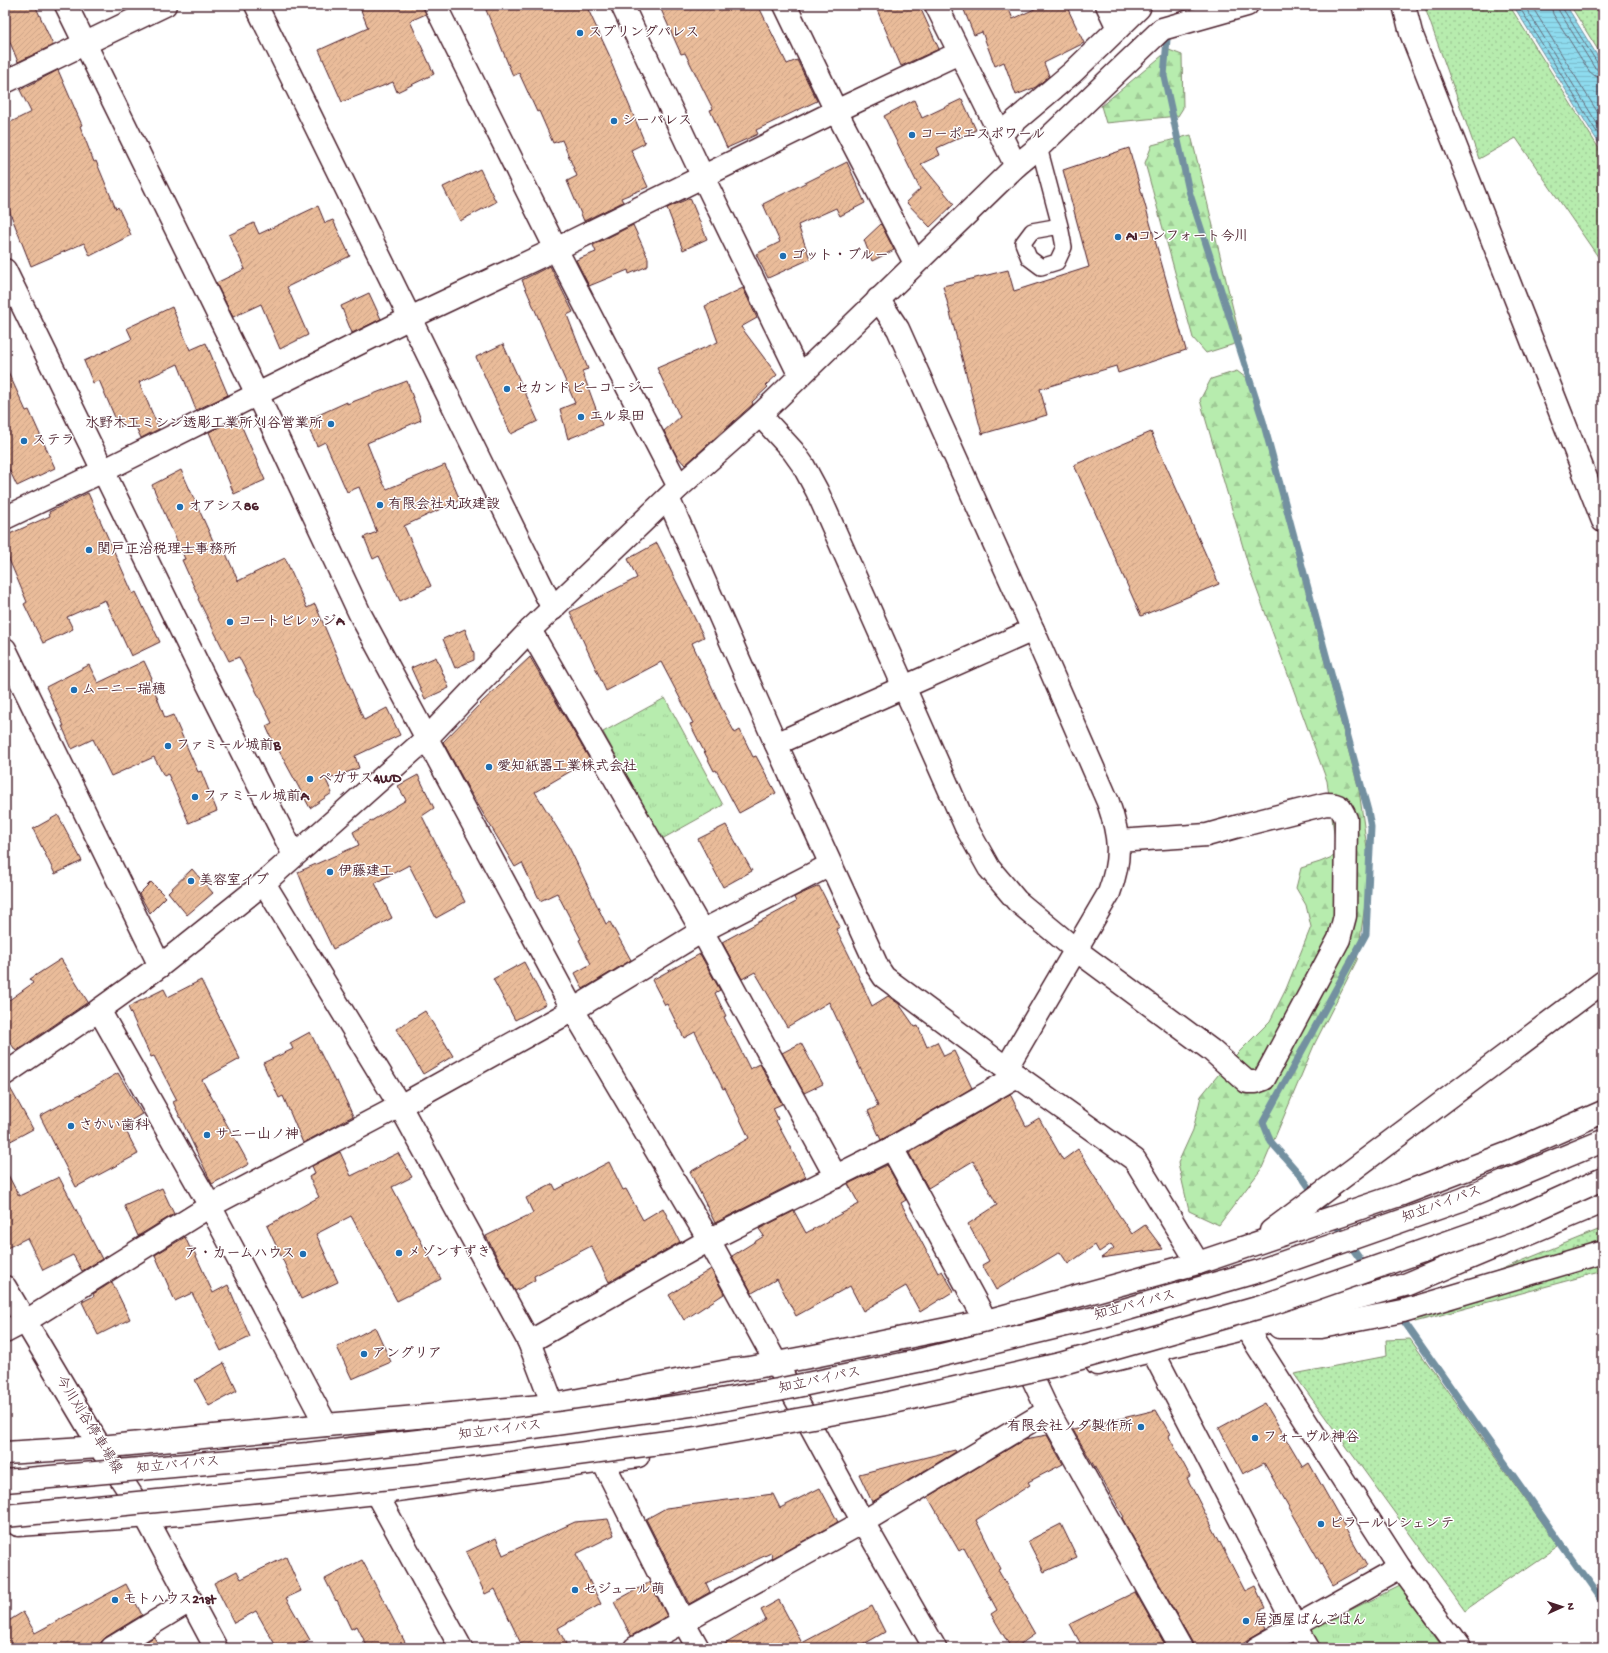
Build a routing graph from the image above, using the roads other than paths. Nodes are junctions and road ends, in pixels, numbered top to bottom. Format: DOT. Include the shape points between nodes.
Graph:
graph roads {
  1 [pos="66,5"];
  2 [pos="165,5"];
  3 [pos="256,5"];
  4 [pos="435,5"];
  5 [pos="622,5"];
  6 [pos="785,5"];
  7 [pos="936,5"];
  8 [pos="1107,5"];
  9 [pos="1139,5"];
  10 [pos="1247,5"];
  11 [pos="1404,5"];
  12 [pos="1118,28"];
  13 [pos="85,44"];
  14 [pos="959,53"];
  15 [pos="5,82"];
  16 [pos="836,111"];
  17 [pos="1001,133"];
  18 [pos="1039,147"];
  19 [pos="1016,166"];
  20 [pos="703,177"];
  21 [pos="1060,226"];
  22 [pos="556,249"];
  23 [pos="915,263"];
  24 [pos="5,270"];
  25 [pos="878,299"];
  26 [pos="410,318"];
  27 [pos="800,376"];
  28 [pos="257,394"];
  29 [pos="760,415"];
  30 [pos="103,472"];
  31 [pos="674,492"];
  32 [pos="5,518"];
  33 [pos="1603,521"];
  34 [pos="553,609"];
  35 [pos="530,630"];
  36 [pos="1033,630"];
  37 [pos="5,649"];
  38 [pos="904,687"];
  39 [pos="428,737"];
  40 [pos="776,744"];
  41 [pos="1118,841"];
  42 [pos="294,855"];
  43 [pos="830,865"];
  44 [pos="264,883"];
  45 [pos="702,931"];
  46 [pos="1076,950"];
  47 [pos="160,966"];
  48 [pos="1603,982"];
  49 [pos="98,1010"];
  50 [pos="573,1010"];
  51 [pos="1012,1071"];
  52 [pos="5,1074"];
  53 [pos="400,1106"];
  54 [pos="1603,1112"];
  55 [pos="1603,1140"];
  56 [pos="892,1148"];
  57 [pos="836,1177"];
  58 [pos="1603,1179"];
  59 [pos="1603,1202"];
  60 [pos="210,1206"];
  61 [pos="709,1240"];
  62 [pos="1255,1243"];
  63 [pos="1603,1252"];
  64 [pos="1198,1263"];
  65 [pos="5,1287"];
  66 [pos="26,1321"];
  67 [pos="986,1321"];
  68 [pos="1246,1328"];
  69 [pos="5,1332"];
  70 [pos="528,1342"];
  71 [pos="1152,1350"];
  72 [pos="775,1363"];
  73 [pos="1033,1379"];
  74 [pos="553,1405"];
  75 [pos="1048,1411"];
  76 [pos="326,1425"];
  77 [pos="810,1427"];
  78 [pos="100,1447"];
  79 [pos="5,1453"];
  80 [pos="603,1462"];
  81 [pos="5,1481"];
  82 [pos="376,1493"];
  83 [pos="5,1516"];
  84 [pos="146,1517"];
  85 [pos="863,1522"];
  86 [pos="5,1526"];
  87 [pos="1400,1568"];
  88 [pos="191,1600"];
  89 [pos="683,1621"];
  90 [pos="1296,1627"];
  91 [pos="112,1648"];
  92 [pos="216,1648"];
  93 [pos="461,1648"];
  94 [pos="635,1648"];
  95 [pos="698,1648"];
  96 [pos="935,1648"];
  97 [pos="1181,1648"];
  98 [pos="1257,1648"];
  99 [pos="1308,1648"];
  100 [pos="1459,1648"];
  1 -- 13 [label="main road"];
  2 -- 13 [label="main road"];
  3 -- 26 [label="main road"];
  4 -- 22 [label="main road"];
  5 -- 20 [label="main road"];
  6 -- 16 [label="main road"];
  7 -- 14 [label="main road"];
  8 -- 12 [label="main road"];
  9 -- 12 [label="main road" via="1139,8"];
  10 -- 18 [label="main road" via="1162,29"];
  11 -- 33 [label="main road" via="1411,33"];
  12 -- 17 [label="main road" via="1073,72"];
  13 -- 15 [label="main road"];
  13 -- 28 [label="main road"];
  14 -- 16 [label="main road"];
  14 -- 17 [label="main road"];
  16 -- 20 [label="main road"];
  16 -- 23 [label="main road"];
  17 -- 19 [label="main road"];
  18 -- 19 [label="main road"];
  18 -- 21 [label="lane"];
  19 -- 23 [label="main road"];
  20 -- 22 [label="main road"];
  20 -- 27 [label="main road"];
  22 -- 26 [label="main road"];
  22 -- 31 [label="main road"];
  23 -- 25 [label="main road"];
  24 -- 30 [label="main road"];
  25 -- 27 [label="main road"];
  25 -- 36 [label="main road" via="898,330"];
  26 -- 28 [label="main road"];
  26 -- 34 [label="main road"];
  27 -- 29 [label="main road"];
  28 -- 30 [label="main road"];
  28 -- 39 [label="main road" via="360,614"];
  29 -- 31 [label="main road"];
  29 -- 38 [label="main road" via="793,451 817,490"];
  30 -- 32 [label="main road"];
  30 -- 42 [label="main road"];
  31 -- 34 [label="main road"];
  31 -- 40 [label="main road"];
  34 -- 35 [label="main road"];
  35 -- 39 [label="main road"];
  35 -- 45 [label="main road"];
  36 -- 38 [label="main road"];
  36 -- 41 [label="main road" via="1108,802 1116,824"];
  37 -- 47 [label="main road"];
  38 -- 40 [label="main road"];
  38 -- 46 [label="main road" via="966,827 989,868 1017,901"];
  39 -- 42 [label="main road"];
  39 -- 50 [label="main road"];
  40 -- 43 [label="main road"];
  41 -- 46 [label="main road" via="1118,862 1109,893"];
  41 -- 46 [label="main road" via="1207,835 1326,804 1336,804 1346,819 1345,916 1339,939 1264,1079 1256,1082 1247,1082 1211,1050"];
  42 -- 44 [label="main road"];
  43 -- 45 [label="main road"];
  43 -- 51 [label="main road" via="884,978"];
  44 -- 47 [label="main road"];
  44 -- 53 [label="main road"];
  45 -- 50 [label="main road"];
  45 -- 57 [label="main road"];
  46 -- 51 [label="main road"];
  47 -- 49 [label="main road"];
  48 -- 62 [label="main road"];
  49 -- 52 [label="main road"];
  49 -- 60 [label="main road"];
  50 -- 53 [label="main road"];
  50 -- 61 [label="main road"];
  51 -- 56 [label="main road"];
  51 -- 64 [label="main road" via="1135,1160"];
  53 -- 60 [label="main road"];
  53 -- 70 [label="main road"];
  54 -- 62 [label="main road" via="1509,1153 1402,1194"];
  55 -- 81 [label="main road, 知立バイパス, bridge" via="1461,1200 1259,1271 1103,1316 917,1361 704,1403 512,1430 308,1454"];
  56 -- 57 [label="main road"];
  56 -- 67 [label="main road"];
  57 -- 61 [label="main road"];
  58 -- 83 [label="main road, bridge" via="1517,1218 1271,1304 1060,1364 884,1404 696,1438 421,1475"];
  59 -- 68 [label="main road" via="1405,1285"];
  60 -- 66 [label="main road"];
  60 -- 76 [label="main road"];
  61 -- 70 [label="main road"];
  61 -- 72 [label="main road"];
  62 -- 64 [label="main road"];
  63 -- 68 [label="main road" via="1403,1311 1321,1327"];
  64 -- 67 [label="main road"];
  65 -- 66 [label="main road, 今川刈谷停車場線"];
  66 -- 69 [label="main road"];
  66 -- 78 [label="main road, 今川刈谷停車場線"];
  67 -- 72 [label="main road"];
  68 -- 71 [label="main road"];
  68 -- 87 [label="main road"];
  70 -- 74 [label="main road"];
  71 -- 73 [label="main road"];
  71 -- 90 [label="main road"];
  72 -- 74 [label="main road"];
  72 -- 77 [label="main road"];
  73 -- 75 [label="main road"];
  73 -- 77 [label="main road" via="849,1421"];
  74 -- 76 [label="main road"];
  75 -- 85 [label="main road"];
  75 -- 97 [label="main road"];
  76 -- 78 [label="main road"];
  77 -- 80 [label="main road"];
  77 -- 85 [label="main road"];
  78 -- 79 [label="main road"];
  78 -- 84 [label="main road, 今川刈谷停車場線"];
  80 -- 82 [label="main road"];
  80 -- 89 [label="main road"];
  82 -- 84 [label="main road"];
  82 -- 93 [label="main road"];
  84 -- 86 [label="main road"];
  84 -- 88 [label="main road, 今川刈谷停車場線"];
  85 -- 89 [label="main road"];
  85 -- 96 [label="main road"];
  87 -- 90 [label="main road"];
  87 -- 100 [label="main road"];
  88 -- 91 [label="main road"];
  88 -- 92 [label="main road, 今川刈谷停車場線"];
  89 -- 94 [label="main road"];
  89 -- 95 [label="main road"];
  90 -- 98 [label="main road"];
  90 -- 99 [label="main road"];
}
